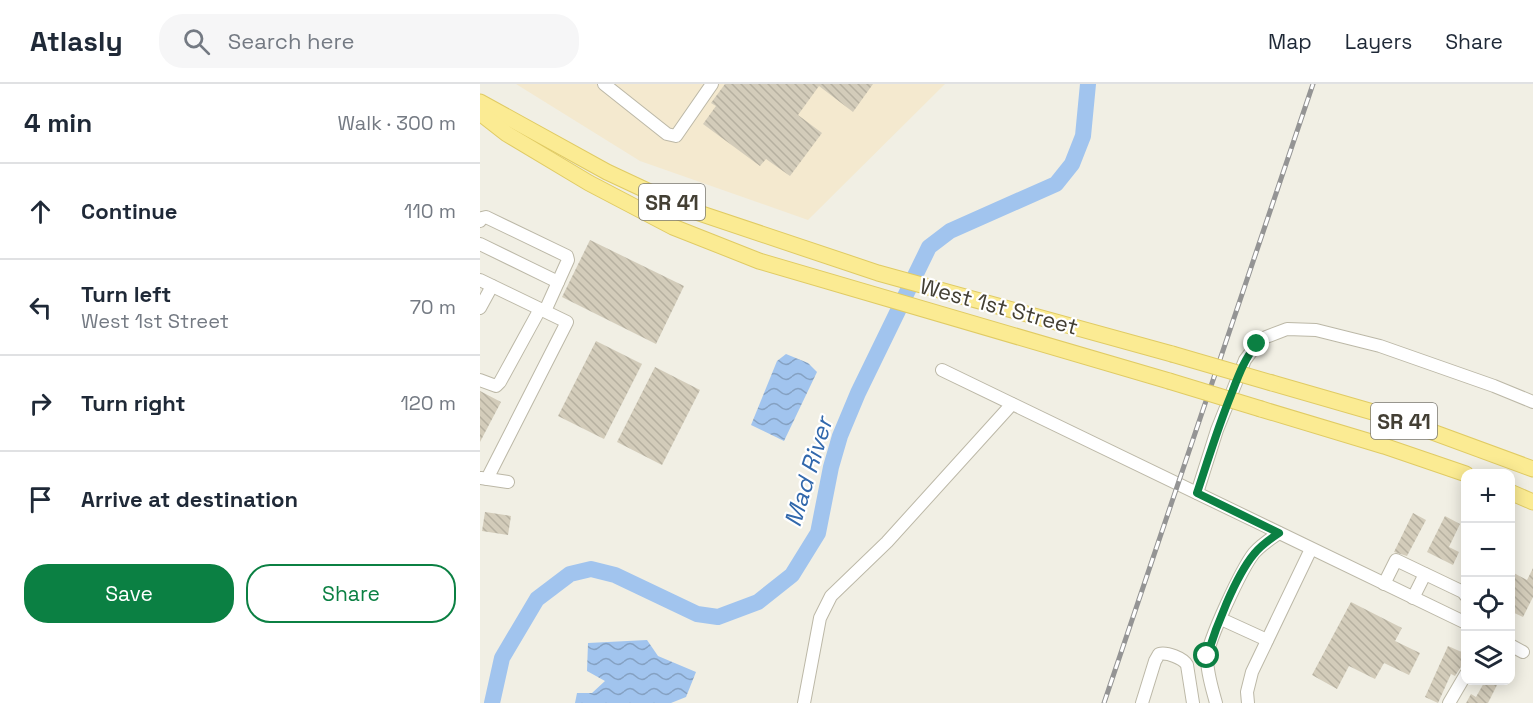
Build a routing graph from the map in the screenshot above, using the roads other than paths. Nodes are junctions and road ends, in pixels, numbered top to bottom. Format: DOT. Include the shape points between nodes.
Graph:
graph roads {
  1 [pos="604,84"];
  2 [pos="712,84"];
  3 [pos="480,102"];
  4 [pos="480,113"];
  5 [pos="480,221"];
  6 [pos="480,244"];
  7 [pos="480,280"];
  8 [pos="558,282"];
  9 [pos="492,286"];
  10 [pos="480,308"];
  11 [pos="542,310"];
  12 [pos="942,370"];
  13 [pos="480,380"];
  14 [pos="1533,402"];
  15 [pos="1012,404"];
  16 [pos="1533,469"];
  17 [pos="1461,472"];
  18 [pos="483,479"];
  19 [pos="508,482"];
  20 [pos="1197,493"];
  21 [pos="1515,494"];
  22 [pos="1533,502"];
  23 [pos="1279,533"];
  24 [pos="1311,549"];
  25 [pos="1425,574"];
  26 [pos="1384,584"];
  27 [pos="1461,591"];
  28 [pos="1413,598"];
  29 [pos="1221,619"];
  30 [pos="1461,621"];
  31 [pos="1267,640"];
  32 [pos="1515,648"];
  33 [pos="1523,652"];
  34 [pos="1461,683"];
  35 [pos="804,703"];
  36 [pos="1142,703"];
  37 [pos="1193,703"];
  38 [pos="1216,703"];
  39 [pos="1248,703"];
  40 [pos="1449,703"];
  1 -- 2 [label="street" via="667,134 676,136"];
  3 -- 16 [label="main road, West 1st Street / SR 41, bridge" via="607,172 684,208 878,273 1397,419"];
  4 -- 17 [label="main road, West 1st Street / SR 41, bridge" via="507,134 589,183 673,227 759,261 1169,381"];
  5 -- 8 [label="street" via="486,217 567,256"];
  6 -- 8 [label="street"];
  7 -- 9 [label="street"];
  8 -- 11 [label="street"];
  9 -- 10 [label="street"];
  9 -- 11 [label="street"];
  11 -- 13 [label="street" via="500,382 496,386"];
  11 -- 18 [label="street" via="567,322"];
  12 -- 15 [label="street"];
  14 -- 20 [label="street" via="1380,346 1316,330 1287,329 1266,337 1245,360"];
  15 -- 20 [label="street"];
  15 -- 35 [label="street" via="887,542 831,596 820,618"];
  18 -- 19 [label="street"];
  20 -- 23 [label="street"];
  21 -- 22 [label="main road"];
  23 -- 24 [label="street"];
  23 -- 29 [label="street" via="1253,554"];
  24 -- 26 [label="street"];
  24 -- 31 [label="street"];
  25 -- 26 [label="street" via="1396,560"];
  25 -- 27 [label="street"];
  25 -- 28 [label="street"];
  26 -- 28 [label="street"];
  28 -- 30 [label="street"];
  29 -- 31 [label="street"];
  29 -- 38 [label="street" via="1207,656"];
  31 -- 39 [label="street" via="1249,682"];
  32 -- 33 [label="street"];
  34 -- 40 [label="street"];
  36 -- 37 [label="street" via="1155,661 1163,653 1187,665"];
}
